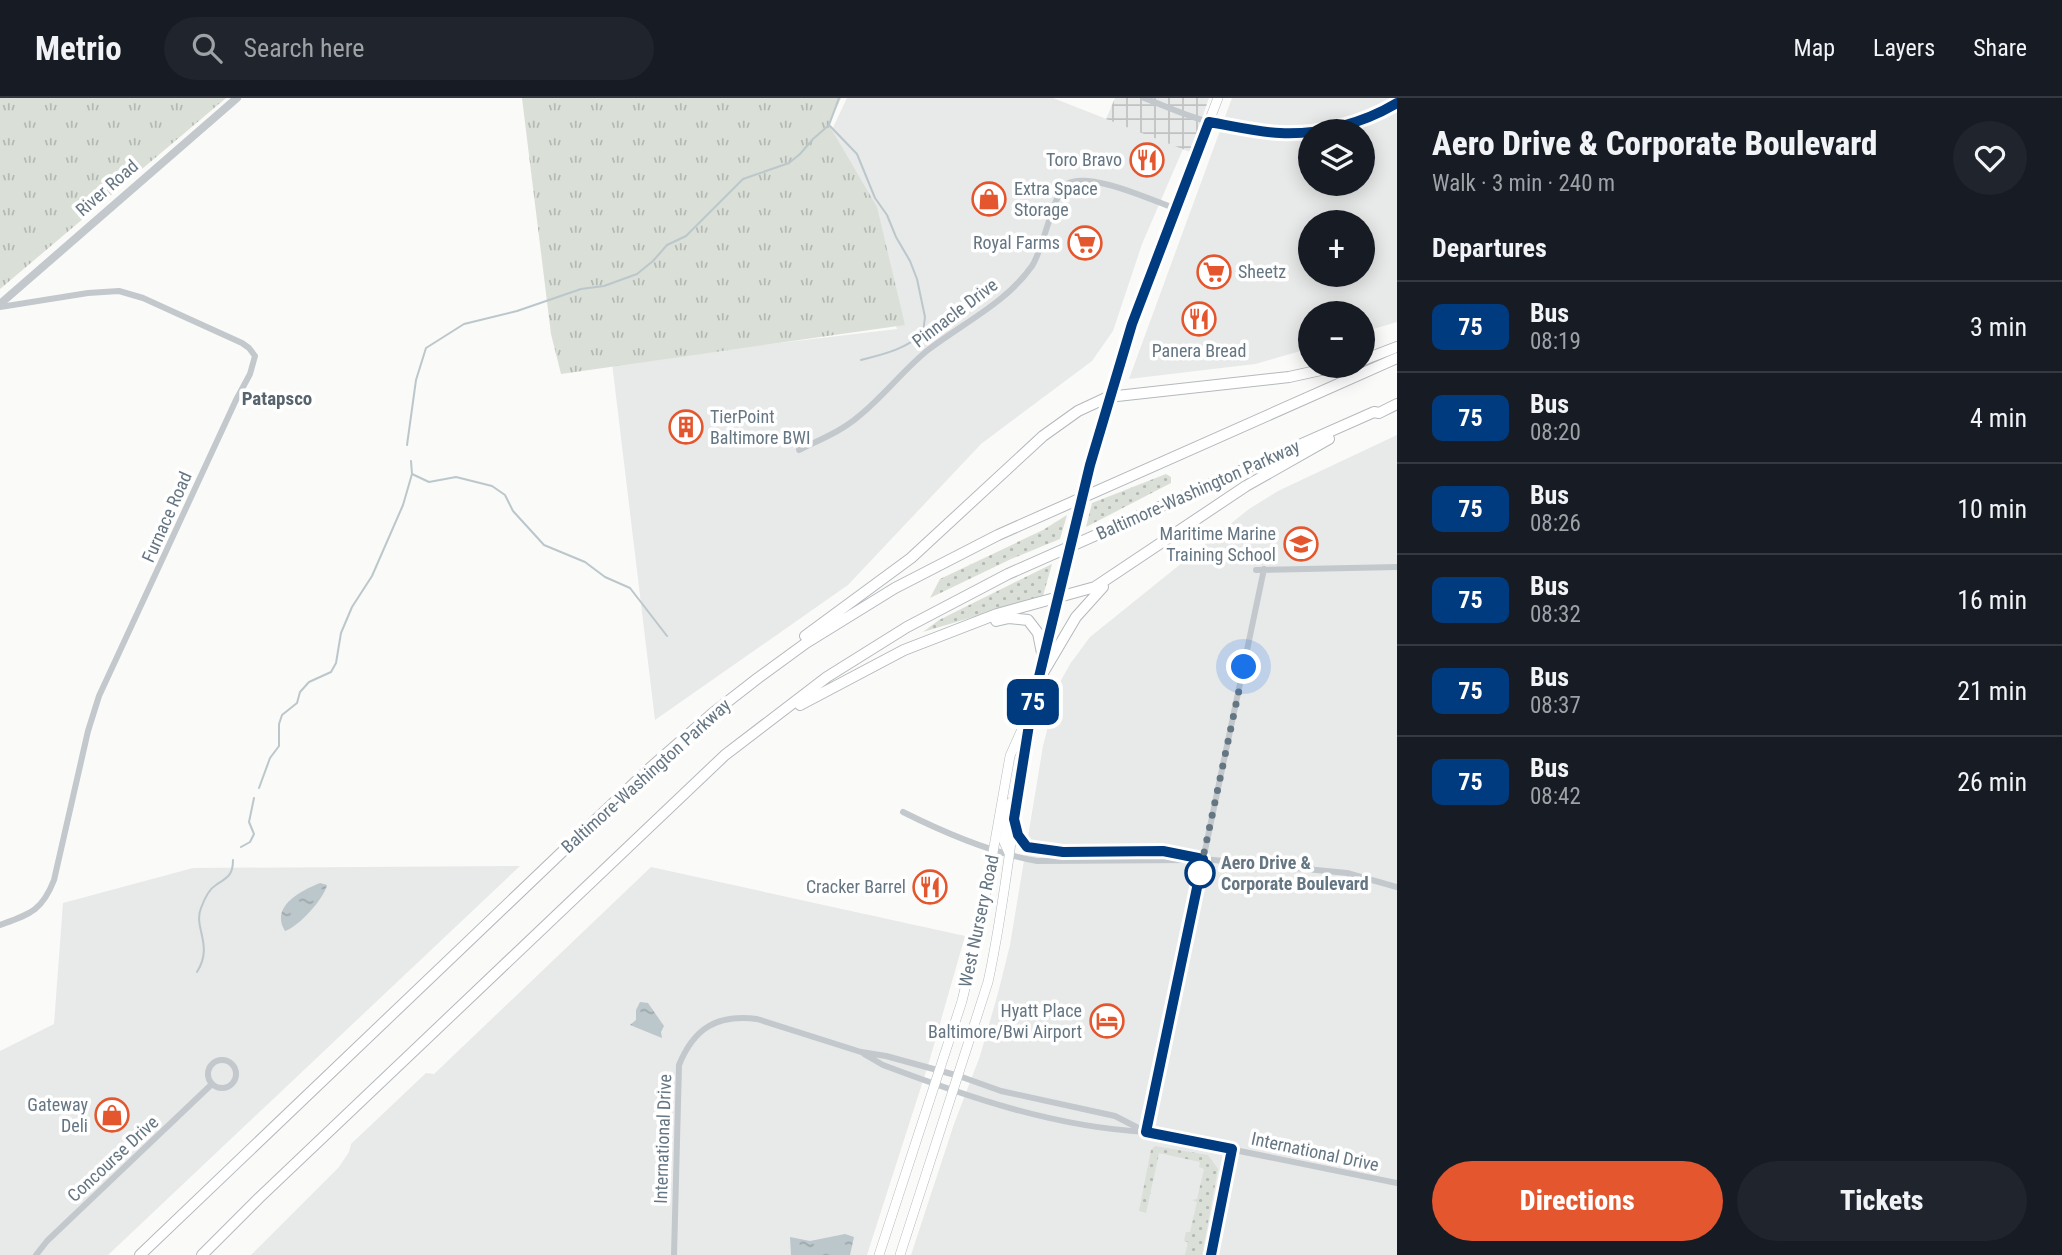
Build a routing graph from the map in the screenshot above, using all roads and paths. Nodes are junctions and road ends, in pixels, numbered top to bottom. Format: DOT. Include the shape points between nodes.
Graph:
graph roads {
  1 [pos="237,98"];
  2 [pos="1144,98"];
  3 [pos="1218,98"];
  4 [pos="1397,103"];
  5 [pos="1209,122"];
  6 [pos="1174,208"];
  7 [pos="0,305"];
  8 [pos="1397,347"];
  9 [pos="1375,355"];
  10 [pos="1397,358"];
  11 [pos="1298,375"];
  12 [pos="1108,397"];
  13 [pos="1397,404"];
  14 [pos="1379,413"];
  15 [pos="799,450"];
  16 [pos="1397,567"];
  17 [pos="1264,569"];
  18 [pos="1256,570"];
  19 [pos="1112,578"];
  20 [pos="1058,599"];
  21 [pos="963,629"];
  22 [pos="1043,658"];
  23 [pos="1037,684"];
  24 [pos="1032,706"];
  25 [pos="713,713"];
  26 [pos="1010,756"];
  27 [pos="695,785"];
  28 [pos="903,812"];
  29 [pos="1014,819"];
  30 [pos="994,849"];
  31 [pos="1010,854"];
  32 [pos="1203,859"];
  33 [pos="1397,887"];
  34 [pos="0,925"];
  35 [pos="860,1052"];
  36 [pos="940,1071"];
  37 [pos="959,1076"];
  38 [pos="212,1084"];
  39 [pos="935,1085"];
  40 [pos="954,1091"];
  41 [pos="297,1104"];
  42 [pos="1146,1132"];
  43 [pos="1232,1149"];
  44 [pos="1397,1183"];
  45 [pos="203,1194"];
  46 [pos="36,1255"];
  47 [pos="132,1255"];
  48 [pos="140,1255"];
  49 [pos="148,1255"];
  50 [pos="202,1255"];
  51 [pos="674,1255"];
  52 [pos="879,1255"];
  53 [pos="900,1255"];
  54 [pos="1211,1255"];
  1 -- 7 [label="street, River Road"];
  2 -- 5 [label="street"];
  3 -- 5 [label="main road, West Nursery Road"];
  4 -- 5 [label="street" via="1361,121 1295,132"];
  5 -- 6 [label="main road, West Nursery Road"];
  6 -- 12 [label="main road, West Nursery Road"];
  6 -- 15 [label="street, Pinnacle Drive" via="1104,185 1069,183 1059,193 1040,250 1010,290 909,365 859,416"];
  7 -- 34 [label="street, Furnace Road" via="119,291 242,343 255,356 99,696 49,895 32,913"];
  8 -- 9 [label="highway"];
  10 -- 25 [label="highway, Baltimore-Washington Parkway" via="937,565 815,637"];
  11 -- 12 [label="highway"];
  12 -- 20 [label="main road, West Nursery Road, bridge"];
  12 -- 25 [label="highway" via="1057,424 911,558 754,674"];
  13 -- 14 [label="highway, Baltimore-Washington Parkway"];
  14 -- 19 [label="highway" via="1247,486"];
  14 -- 27 [label="highway, Baltimore-Washington Parkway" via="954,601 827,677 725,755"];
  16 -- 17 [label="street"];
  17 -- 18 [label="street"];
  17 -- 32 [label="street"];
  19 -- 20 [label="highway"];
  19 -- 23 [label="highway" via="1076,617"];
  20 -- 21 [label="highway" via="997,614"];
  20 -- 22 [label="main road, West Nursery Road"];
  21 -- 22 [label="highway" via="1009,618 1028,620 1035,626"];
  21 -- 27 [label="highway" via="904,650 809,699"];
  22 -- 23 [label="main road, West Nursery Road"];
  23 -- 24 [label="main road, West Nursery Road"];
  24 -- 26 [label="main road, West Nursery Road"];
  24 -- 29 [label="main road, West Nursery Road"];
  25 -- 41 [label="highway, Baltimore-Washington Parkway"];
  26 -- 30 [label="main road, West Nursery Road"];
  26 -- 31 [label="main road" via="1016,771 1004,842"];
  27 -- 50 [label="highway, Baltimore-Washington Parkway"];
  28 -- 30 [label="street"];
  29 -- 31 [label="main road, West Nursery Road"];
  29 -- 32 [label="street" via="1022,842 1034,849 1163,851"];
  30 -- 31 [label="street"];
  30 -- 36 [label="main road, West Nursery Road" via="971,969"];
  31 -- 32 [label="street" via="1050,862"];
  31 -- 37 [label="main road, West Nursery Road" via="988,982"];
  32 -- 33 [label="street" via="1347,873"];
  32 -- 42 [label="street"];
  35 -- 36 [label="street, International Drive"];
  35 -- 39 [label="street, International Drive"];
  35 -- 51 [label="street, International Drive" via="757,1018 715,1022 691,1041 679,1065"];
  36 -- 37 [label="street, International Drive"];
  36 -- 39 [label="main road, West Nursery Road"];
  37 -- 40 [label="main road, West Nursery Road"];
  37 -- 42 [label="street, International Drive" via="1001,1091 1115,1116"];
  38 -- 38 [label="street, Concourse Drive" via="220,1088 232,1084 235,1073 231,1065 220,1061 212,1065 208,1073"];
  38 -- 46 [label="street, Concourse Drive"];
  39 -- 40 [label="street, International Drive"];
  39 -- 52 [label="main road, West Nursery Road"];
  40 -- 42 [label="street, International Drive" via="1048,1118 1105,1130"];
  40 -- 53 [label="main road, West Nursery Road"];
  41 -- 45 [label="highway, Baltimore-Washington Parkway"];
  41 -- 49 [label="highway" via="277,1131"];
  42 -- 43 [label="street, International Drive"];
  43 -- 44 [label="street, International Drive"];
  43 -- 54 [label="street"];
  45 -- 47 [label="highway"];
  45 -- 48 [label="highway, Baltimore-Washington Parkway"];
}
